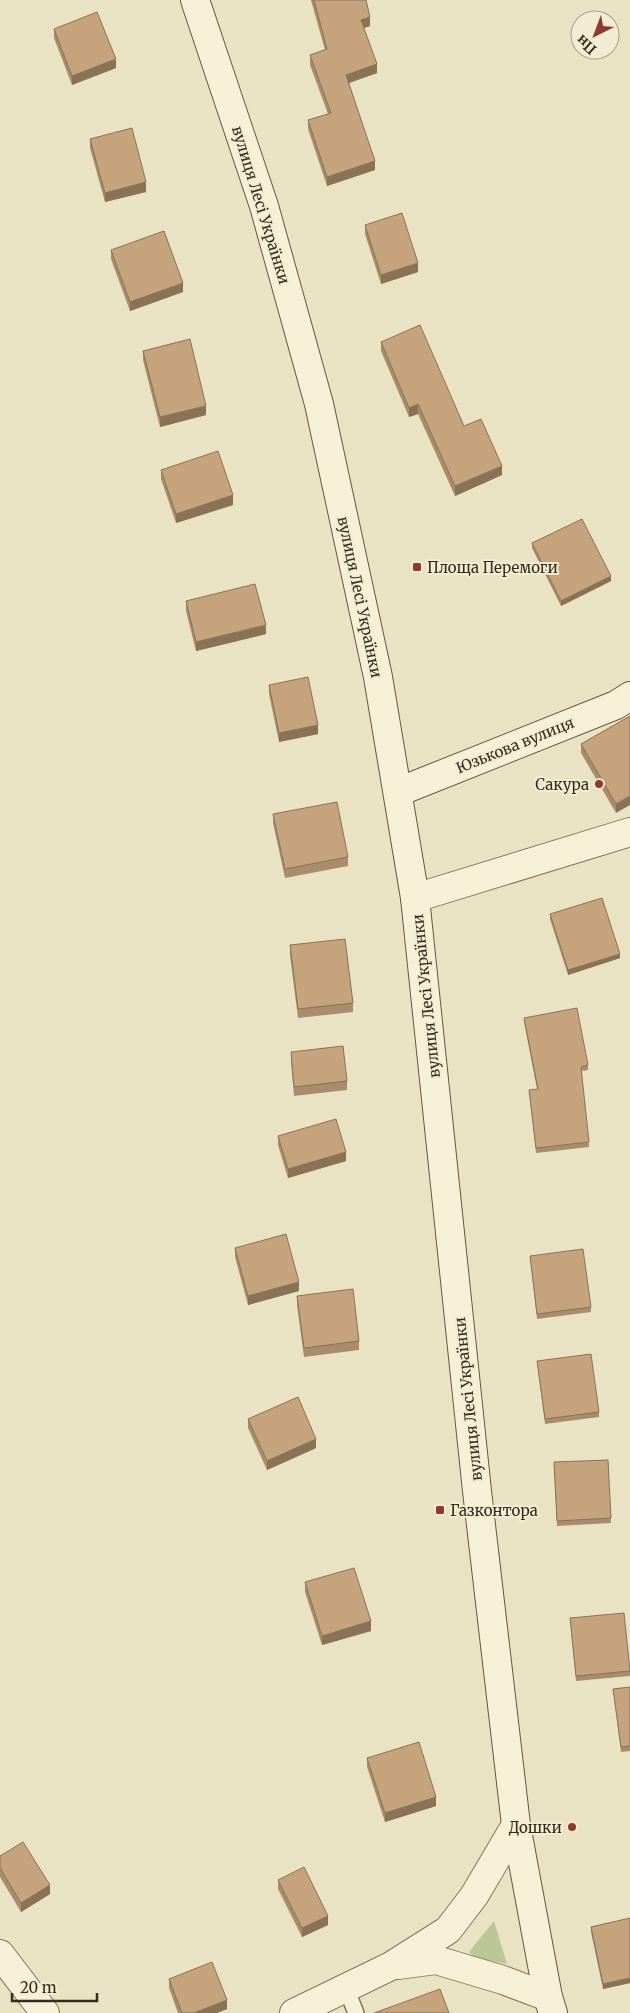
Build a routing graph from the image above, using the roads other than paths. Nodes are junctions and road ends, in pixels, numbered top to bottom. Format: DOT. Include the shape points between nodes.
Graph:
graph roads {
  1 [pos="195,0"];
  2 [pos="630,696"];
  3 [pos="398,792"];
  4 [pos="630,832"];
  5 [pos="415,898"];
  6 [pos="516,1825"];
  7 [pos="0,1954"];
  8 [pos="391,1966"];
  9 [pos="346,1988"];
  10 [pos="551,2005"];
  11 [pos="45,2013"];
  12 [pos="294,2013"];
  13 [pos="356,2013"];
  1 -- 3 [label="main road, вулиця Лесі Українки" via="264,206 319,404 378,677"];
  2 -- 3 [label="main road, Юзькова вулиця" via="616,705"];
  3 -- 5 [label="main road, вулиця Лесі Українки"];
  4 -- 5 [label="main road"];
  5 -- 6 [label="main road, вулиця Лесі Українки" via="477,1491"];
  6 -- 8 [label="main road" via="474,1896 448,1930"];
  6 -- 10 [label="main road, вулиця Лесі Українки"];
  7 -- 11 [label="main road"];
  8 -- 9 [label="main road"];
  8 -- 10 [label="main road" via="436,1960 504,1980"];
  9 -- 12 [label="main road"];
  9 -- 13 [label="lane"];
}
